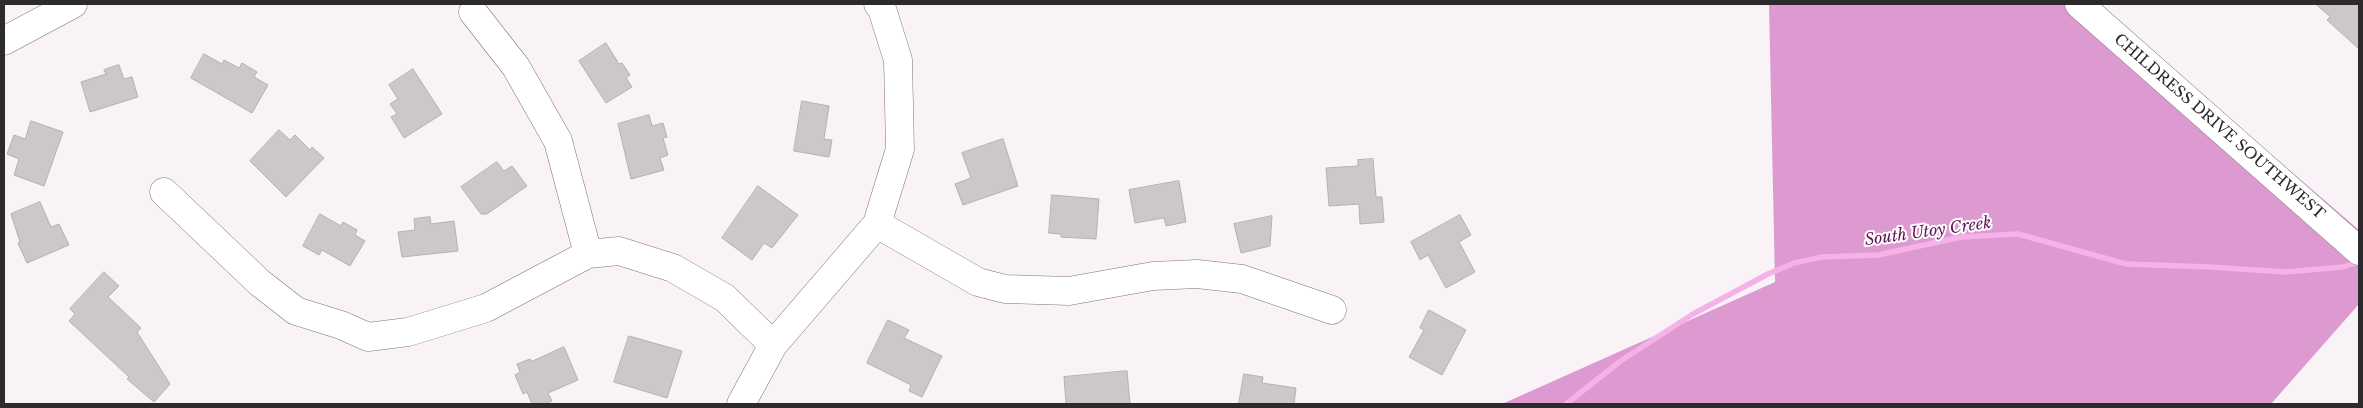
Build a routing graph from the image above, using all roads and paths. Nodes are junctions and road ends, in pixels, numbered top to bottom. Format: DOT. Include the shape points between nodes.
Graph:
graph roads {
  1 [pos="73,4"];
  2 [pos="2079,4"];
  3 [pos="884,5"];
  4 [pos="473,12"];
  5 [pos="4,41"];
  6 [pos="164,192"];
  7 [pos="877,224"];
  8 [pos="2356,249"];
  9 [pos="588,254"];
  10 [pos="1332,310"];
  11 [pos="773,345"];
  12 [pos="740,404"];
  1 -- 5 [label="street"];
  2 -- 8 [label="street, CHILDRESS DRIVE SOUTHWEST"];
  3 -- 7 [label="street" via="898,60 900,149"];
  4 -- 9 [label="street" via="516,67 558,141"];
  6 -- 9 [label="street" via="260,283 296,311 368,337 408,332 486,308"];
  7 -- 10 [label="street" via="978,282 1005,288 1069,292 1153,276 1197,274 1242,279"];
  7 -- 11 [label="street"];
  9 -- 11 [label="street" via="618,251 673,268 725,298"];
  11 -- 12 [label="street"];
}
